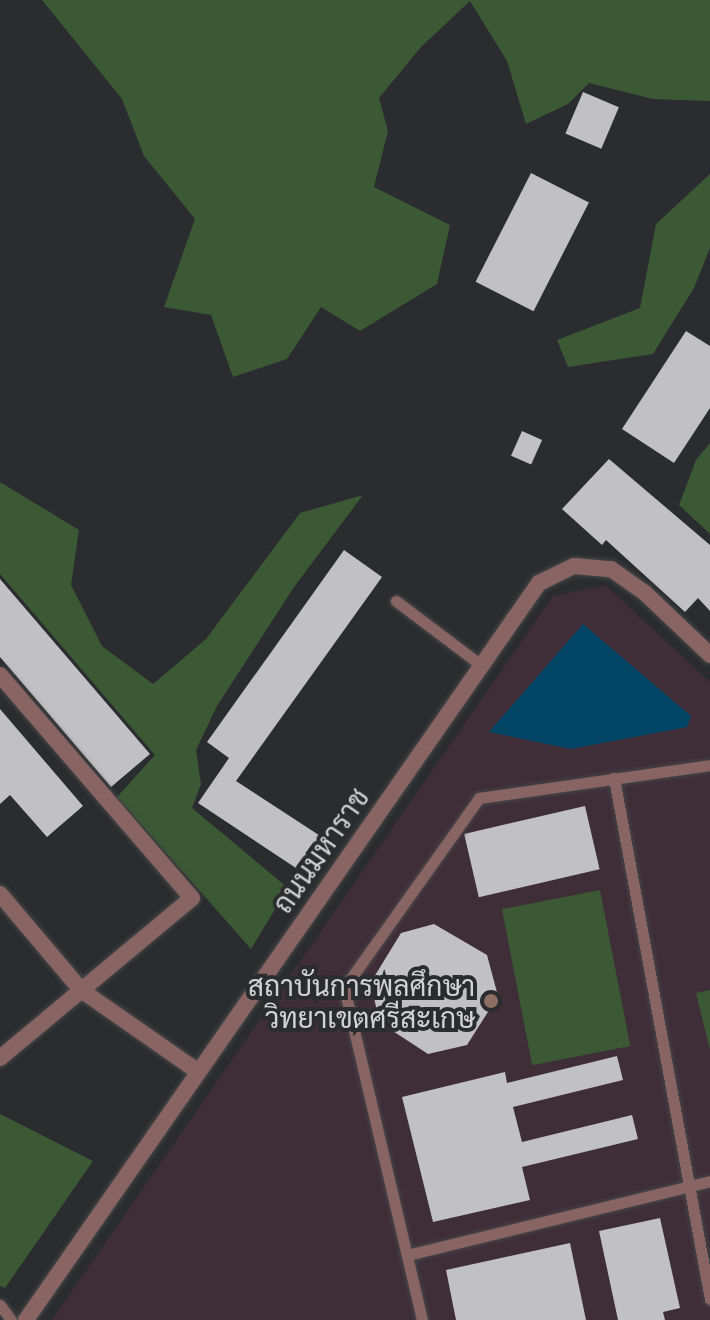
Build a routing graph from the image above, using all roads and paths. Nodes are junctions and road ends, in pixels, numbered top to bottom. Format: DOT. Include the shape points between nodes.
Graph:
graph roads {
  1 [pos="396,601"];
  2 [pos="710,655"];
  3 [pos="481,665"];
  4 [pos="0,675"];
  5 [pos="710,765"];
  6 [pos="614,778"];
  7 [pos="0,894"];
  8 [pos="81,990"];
  9 [pos="0,1058"];
  10 [pos="197,1071"];
  11 [pos="710,1181"];
  12 [pos="688,1186"];
  13 [pos="407,1255"];
  14 [pos="710,1299"];
  15 [pos="0,1305"];
  16 [pos="24,1319"];
  17 [pos="422,1320"];
  1 -- 3 [label="lane"];
  2 -- 3 [label="street, ถนนมหาราช" via="645,593 611,569 574,566 539,583"];
  3 -- 10 [label="street, ถนนมหาราช"];
  4 -- 8 [label="street" via="192,898"];
  5 -- 6 [label="lane"];
  6 -- 12 [label="lane"];
  6 -- 13 [label="lane" via="479,798 344,988"];
  7 -- 8 [label="street"];
  8 -- 9 [label="street"];
  8 -- 10 [label="street"];
  10 -- 16 [label="street, ถนนมหาราช"];
  11 -- 12 [label="lane"];
  12 -- 13 [label="lane"];
  12 -- 14 [label="lane"];
  13 -- 17 [label="lane"];
  15 -- 16 [label="lane"];
}
